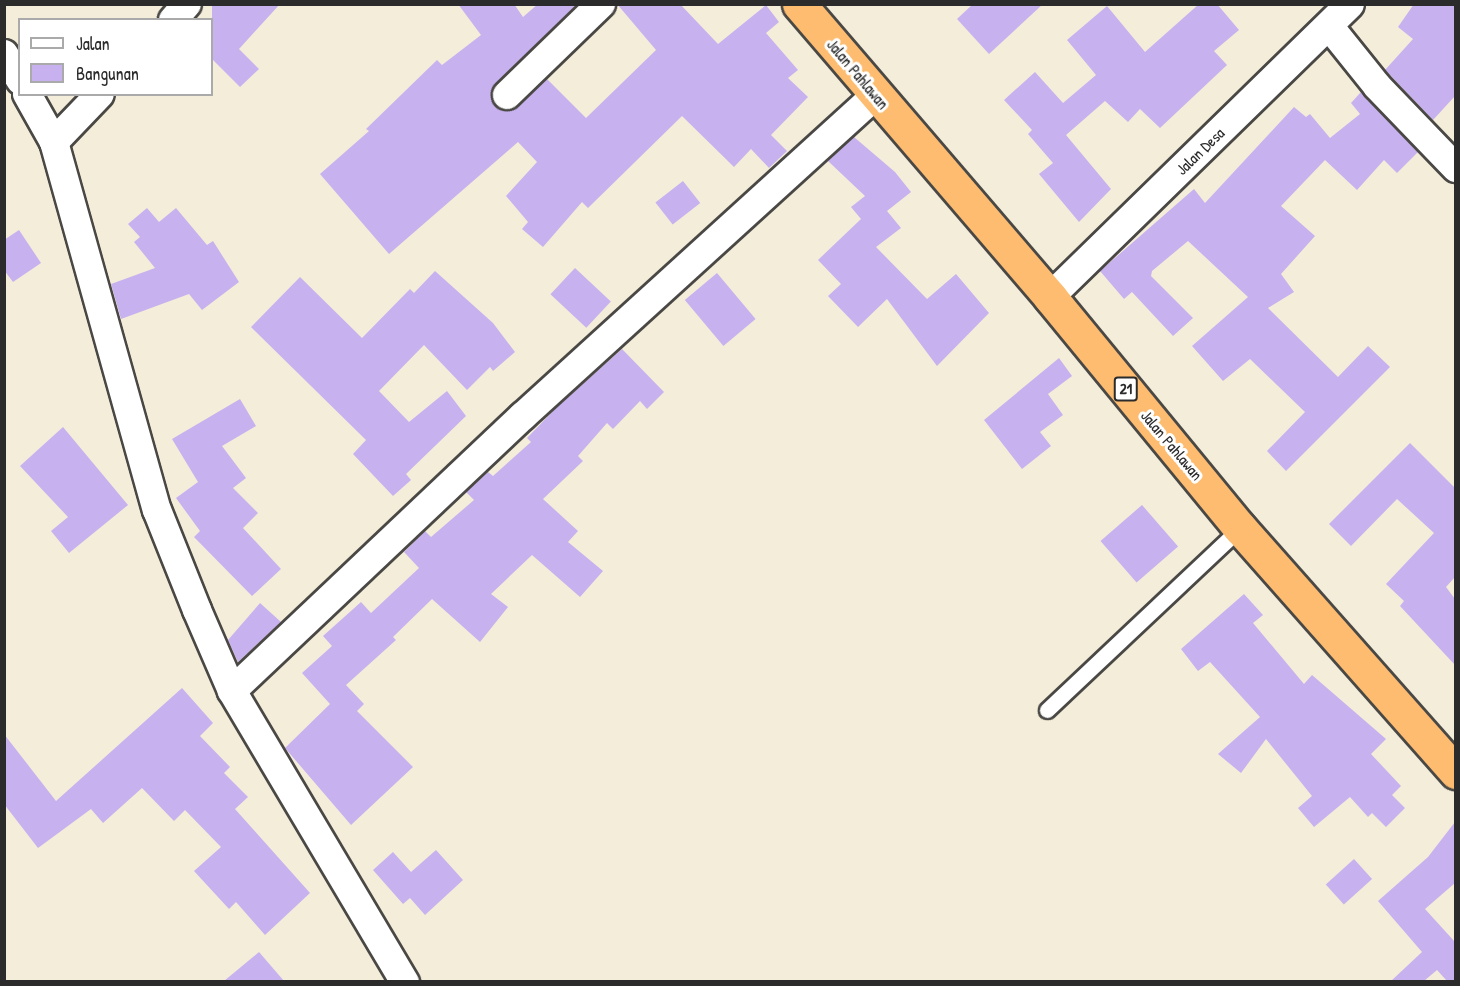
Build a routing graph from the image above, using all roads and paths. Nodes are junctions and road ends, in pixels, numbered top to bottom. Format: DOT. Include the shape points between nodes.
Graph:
graph roads {
  1 [pos="188,4"];
  2 [pos="601,4"];
  3 [pos="799,4"];
  4 [pos="1350,4"];
  5 [pos="175,18"];
  6 [pos="1329,26"];
  7 [pos="4,54"];
  8 [pos="18,78"];
  9 [pos="507,95"];
  10 [pos="876,95"];
  11 [pos="28,96"];
  12 [pos="98,96"];
  13 [pos="54,142"];
  14 [pos="1455,168"];
  15 [pos="1050,297"];
  16 [pos="1240,528"];
  17 [pos="232,691"];
  18 [pos="1047,710"];
  19 [pos="1455,772"];
  20 [pos="405,981"];
  1 -- 5 [label="street"];
  2 -- 9 [label="street"];
  3 -- 10 [label="highway, Jalan Pahlawan / 21"];
  4 -- 6 [label="street, Jalan Desa"];
  6 -- 14 [label="street" via="1377,86"];
  6 -- 15 [label="street, Jalan Desa"];
  7 -- 8 [label="street"];
  10 -- 15 [label="highway, Jalan Pahlawan / 21"];
  10 -- 17 [label="street" via="523,416"];
  11 -- 13 [label="street"];
  12 -- 13 [label="street"];
  13 -- 17 [label="street" via="157,510"];
  15 -- 16 [label="highway, Jalan Pahlawan / 21"];
  16 -- 18 [label="lane"];
  16 -- 19 [label="highway, Jalan Pahlawan / 21"];
  17 -- 20 [label="street"];
}
